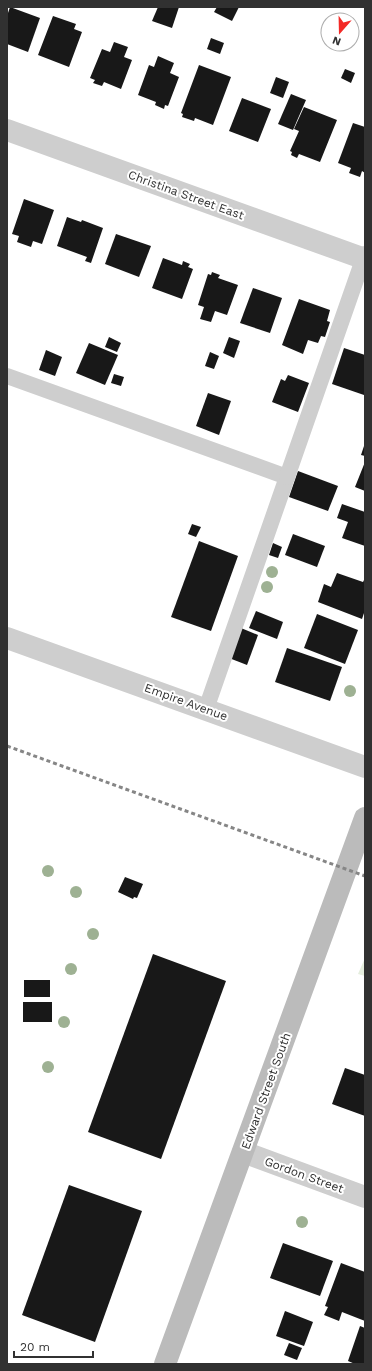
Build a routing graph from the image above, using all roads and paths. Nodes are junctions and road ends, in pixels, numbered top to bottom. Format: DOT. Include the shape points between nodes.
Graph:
graph roads {
  1 [pos="7,130"];
  2 [pos="364,257"];
  3 [pos="7,376"];
  4 [pos="287,477"];
  5 [pos="7,638"];
  6 [pos="206,709"];
  7 [pos="365,767"];
  8 [pos="365,818"];
  9 [pos="243,1152"];
  10 [pos="365,1197"];
  11 [pos="165,1364"];
  1 -- 2 [label="street, Christina Street East"];
  2 -- 4 [label="lane"];
  3 -- 4 [label="lane"];
  4 -- 6 [label="lane"];
  5 -- 6 [label="street, Empire Avenue"];
  6 -- 7 [label="street, Empire Avenue"];
  8 -- 9 [label="main road, Edward Street South"];
  9 -- 10 [label="street, Gordon Street"];
  9 -- 11 [label="main road, Edward Street South"];
}
